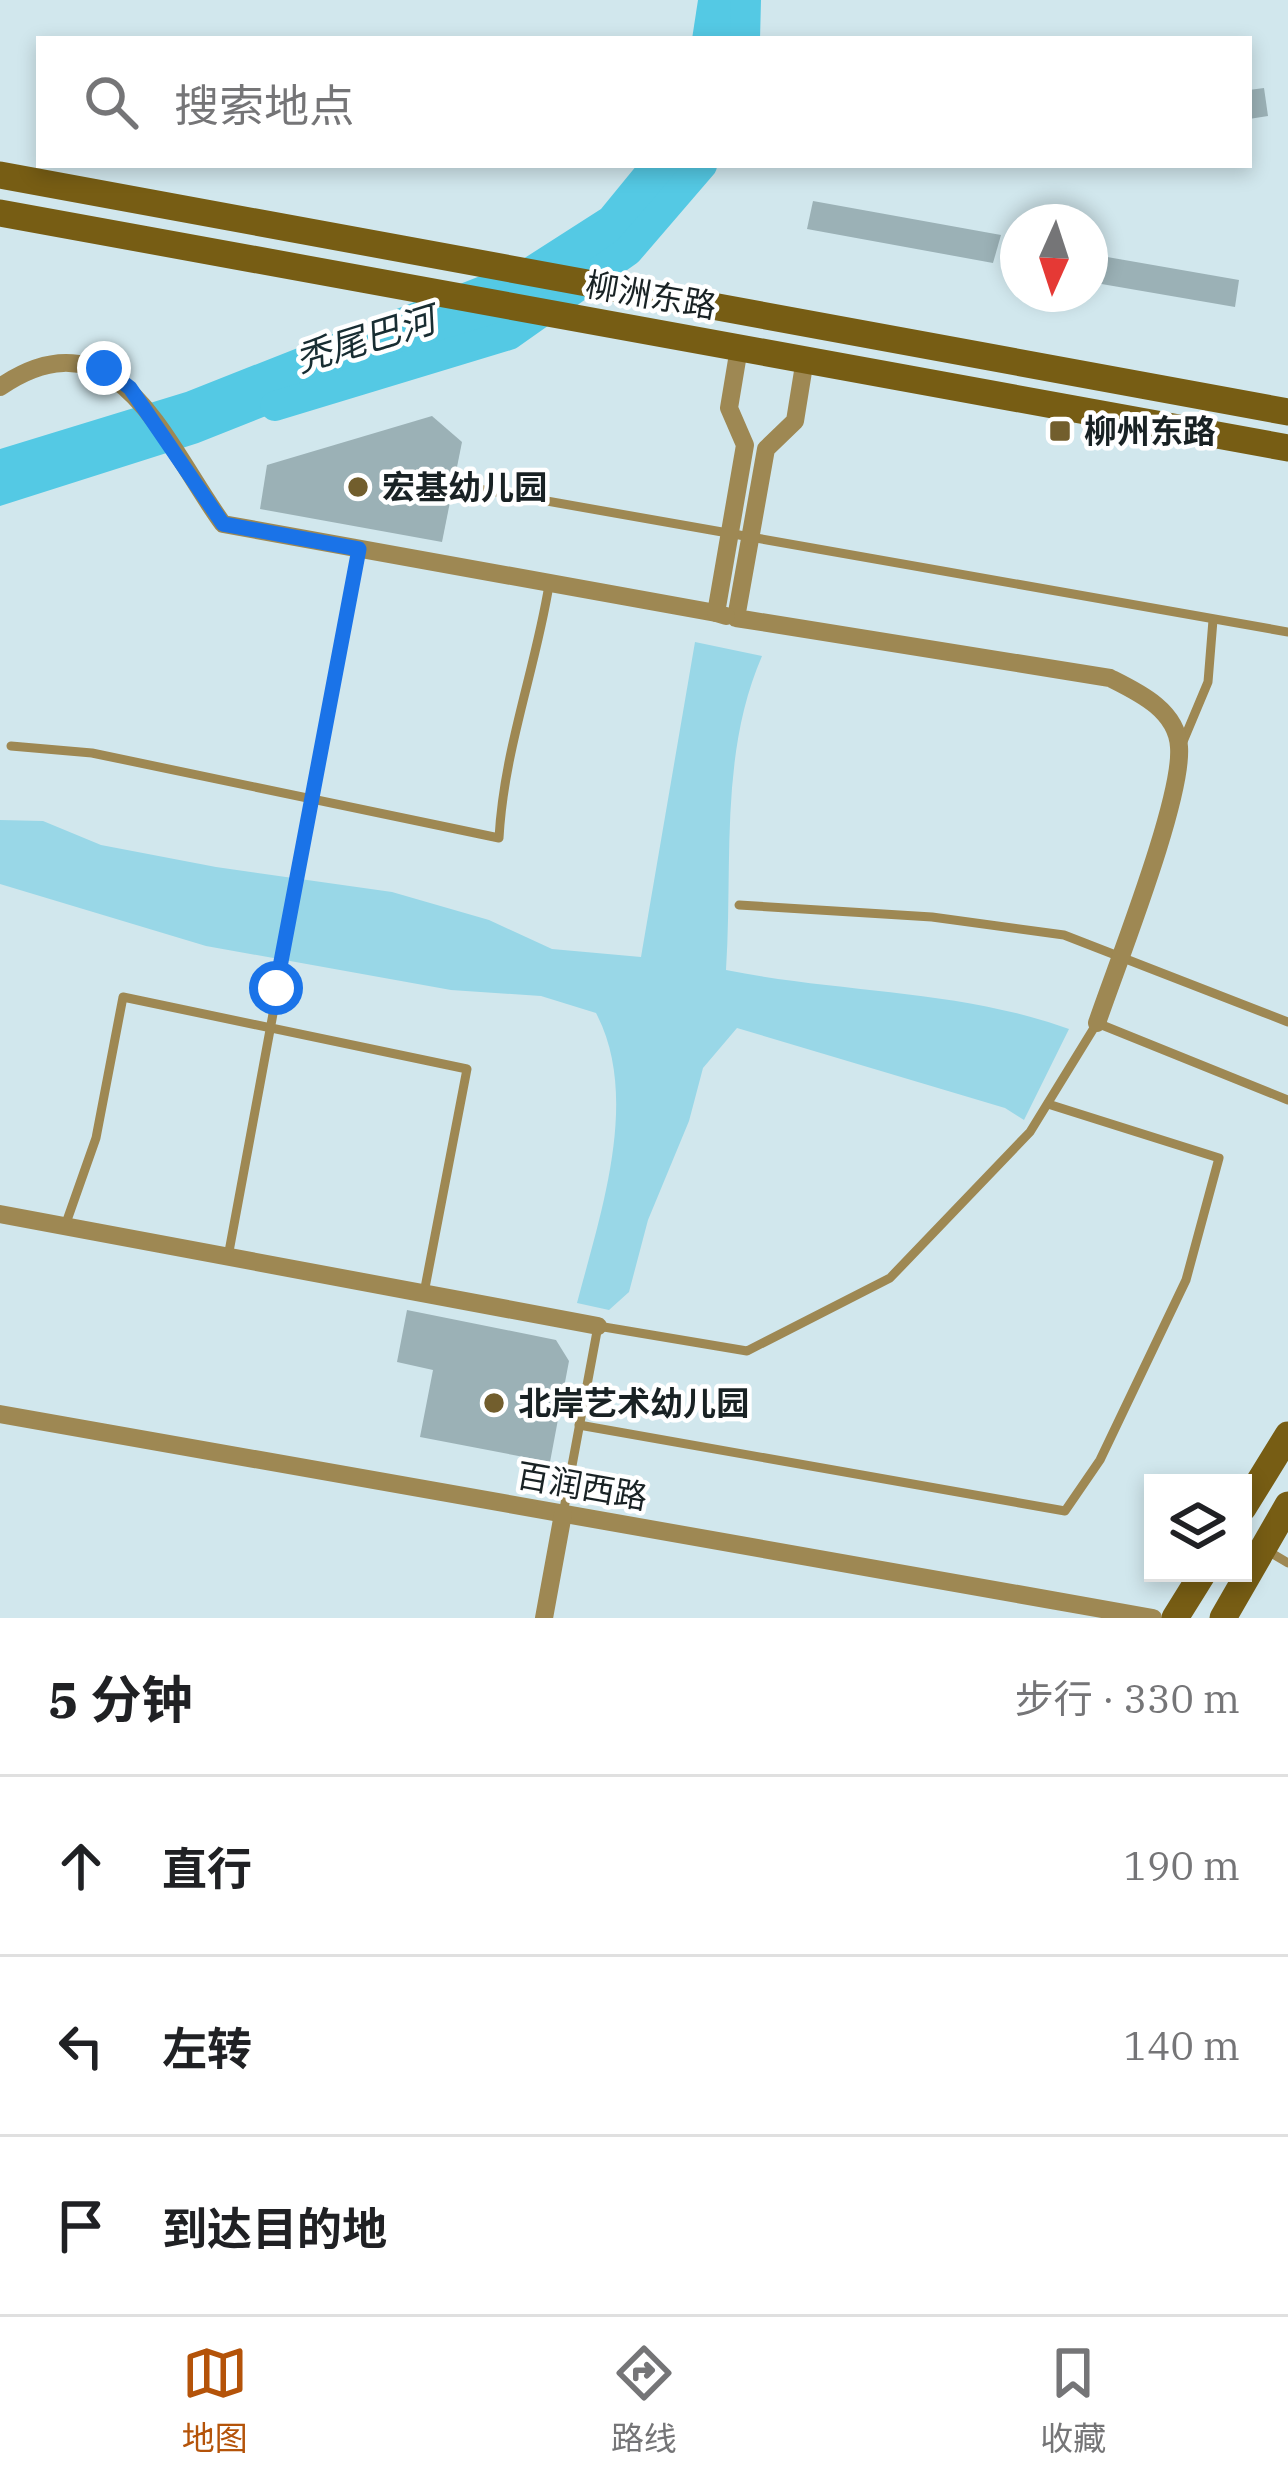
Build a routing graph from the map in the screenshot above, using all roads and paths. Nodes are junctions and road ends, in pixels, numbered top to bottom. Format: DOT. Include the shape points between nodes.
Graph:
graph roads {
  1 [pos="0,175"];
  2 [pos="0,213"];
  3 [pos="739,347"];
  4 [pos="805,359"];
  5 [pos="0,387"];
  6 [pos="1288,412"];
  7 [pos="1288,448"];
  8 [pos="473,488"];
  9 [pos="729,535"];
  10 [pos="750,538"];
  11 [pos="359,549"];
  12 [pos="549,583"];
  13 [pos="716,613"];
  14 [pos="736,618"];
  15 [pos="1213,620"];
  16 [pos="1288,632"];
  17 [pos="11,746"];
  18 [pos="1178,754"];
  19 [pos="312,797"];
  20 [pos="739,904"];
  21 [pos="1119,958"];
  22 [pos="1288,1022"];
  23 [pos="1097,1023"];
  24 [pos="270,1027"];
  25 [pos="1288,1100"];
  26 [pos="1048,1104"];
  27 [pos="0,1214"];
  28 [pos="64,1226"];
  29 [pos="228,1257"];
  30 [pos="424,1293"];
  31 [pos="598,1326"];
  32 [pos="0,1414"];
  33 [pos="580,1426"];
  34 [pos="1288,1435"];
  35 [pos="1252,1493"];
  36 [pos="1288,1505"];
  37 [pos="563,1514"];
  38 [pos="1273,1545"];
  39 [pos="1288,1563"];
  40 [pos="1197,1582"];
  41 [pos="544,1618"];
  42 [pos="1153,1618"];
  43 [pos="1175,1618"];
  44 [pos="1222,1618"];
  1 -- 6 [label="main road, 柳洲东路"];
  2 -- 3 [label="main road, 柳洲东路"];
  3 -- 4 [label="main road, 柳洲东路"];
  3 -- 9 [label="street" via="729,409 745,445"];
  4 -- 7 [label="main road, 柳洲东路"];
  4 -- 10 [label="street" via="795,421 766,449"];
  5 -- 11 [label="street" via="18,374 70,362 104,368 130,388 223,524"];
  8 -- 9 [label="lane"];
  9 -- 10 [label="lane"];
  9 -- 13 [label="street"];
  10 -- 14 [label="street"];
  10 -- 15 [label="lane"];
  11 -- 12 [label="street"];
  11 -- 19 [label="lane"];
  12 -- 13 [label="street"];
  12 -- 19 [label="lane" via="520,693 500,838"];
  13 -- 14 [label="street"];
  14 -- 18 [label="street" via="1110,678 1155,701"];
  15 -- 16 [label="lane"];
  15 -- 18 [label="lane" via="1208,682"];
  17 -- 19 [label="lane" via="92,752"];
  18 -- 21 [label="street"];
  19 -- 24 [label="lane"];
  20 -- 21 [label="lane" via="1064,935"];
  21 -- 22 [label="lane"];
  21 -- 23 [label="street"];
  23 -- 25 [label="lane"];
  23 -- 26 [label="lane"];
  24 -- 28 [label="lane" via="124,998 96,1138"];
  24 -- 29 [label="lane"];
  24 -- 30 [label="lane" via="467,1070"];
  26 -- 31 [label="lane" via="890,1278 747,1351"];
  26 -- 33 [label="lane" via="1219,1158 1186,1280 1100,1460 1065,1511"];
  27 -- 28 [label="street"];
  28 -- 29 [label="street"];
  29 -- 30 [label="street"];
  30 -- 31 [label="street"];
  31 -- 33 [label="lane"];
  32 -- 37 [label="street, 百润西路"];
  33 -- 37 [label="lane"];
  34 -- 35 [label="main road"];
  36 -- 38 [label="main road"];
  37 -- 41 [label="street"];
  37 -- 42 [label="street, 百润西路"];
  38 -- 39 [label="lane"];
  38 -- 44 [label="main road"];
  40 -- 43 [label="main road"];
}
